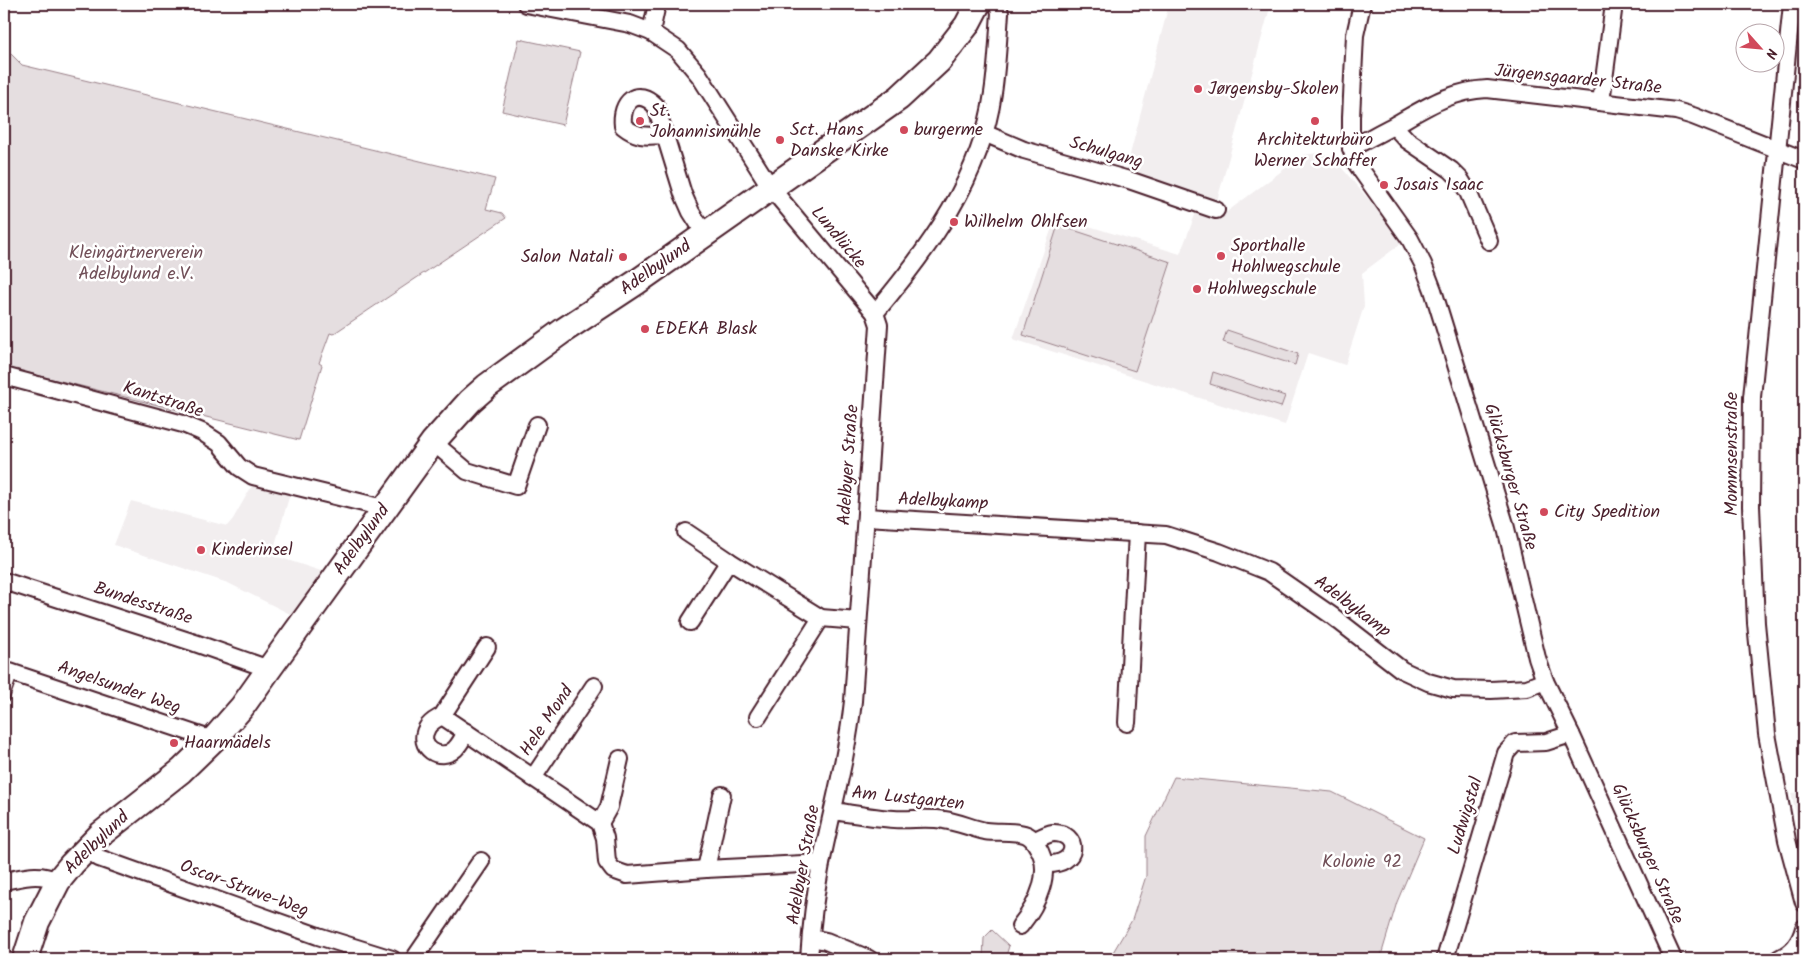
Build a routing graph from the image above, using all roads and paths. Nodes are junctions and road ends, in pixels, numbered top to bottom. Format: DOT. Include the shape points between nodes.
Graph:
graph roads {
  1 [pos="526,4"];
  2 [pos="657,4"];
  3 [pos="978,4"];
  4 [pos="998,4"];
  5 [pos="1362,4"];
  6 [pos="1614,4"];
  7 [pos="1792,4"];
  8 [pos="651,32"];
  9 [pos="1601,102"];
  10 [pos="1394,126"];
  11 [pos="984,133"];
  12 [pos="667,140"];
  13 [pos="1351,148"];
  14 [pos="1777,149"];
  15 [pos="1804,160"];
  16 [pos="771,188"];
  17 [pos="1216,210"];
  18 [pos="705,234"];
  19 [pos="1489,241"];
  20 [pos="875,313"];
  21 [pos="4,376"];
  22 [pos="537,425"];
  23 [pos="433,442"];
  24 [pos="384,508"];
  25 [pos="866,517"];
  26 [pos="686,532"];
  27 [pos="1137,533"];
  28 [pos="729,561"];
  29 [pos="4,581"];
  30 [pos="821,618"];
  31 [pos="858,621"];
  32 [pos="690,622"];
  33 [pos="487,647"];
  34 [pos="269,669"];
  35 [pos="8,671"];
  36 [pos="1545,681"];
  37 [pos="594,686"];
  38 [pos="4,698"];
  39 [pos="442,716"];
  40 [pos="758,717"];
  41 [pos="1127,723"];
  42 [pos="466,732"];
  43 [pos="1571,734"];
  44 [pos="213,740"];
  45 [pos="620,759"];
  46 [pos="533,778"];
  47 [pos="722,795"];
  48 [pos="834,811"];
  49 [pos="600,823"];
  50 [pos="1034,841"];
  51 [pos="86,848"];
  52 [pos="481,861"];
  53 [pos="822,863"];
  54 [pos="1045,864"];
  55 [pos="706,869"];
  56 [pos="4,881"];
  57 [pos="58,882"];
  58 [pos="1804,903"];
  59 [pos="1020,926"];
  60 [pos="1803,937"];
  61 [pos="811,938"];
  62 [pos="25,959"];
  63 [pos="392,959"];
  64 [pos="414,959"];
  65 [pos="809,959"];
  66 [pos="869,959"];
  67 [pos="1445,959"];
  68 [pos="1673,959"];
  69 [pos="1778,959"];
  1 -- 8 [label="street, Lundlücke" via="630,24"];
  2 -- 8 [label="street"];
  3 -- 16 [label="street, Adelbylund" via="967,25 939,61 899,98"];
  4 -- 11 [label="street" via="993,94"];
  5 -- 13 [label="street, Glücksburger Straße" via="1356,35"];
  6 -- 9 [label="street"];
  7 -- 14 [label="street, Mommsenstraße"];
  8 -- 16 [label="street, Lundlücke" via="678,50 699,75"];
  9 -- 10 [label="street, Jürgensgaarder Straße" via="1472,90 1429,105"];
  9 -- 14 [label="street, Jürgensgaarder Straße" via="1676,111"];
  10 -- 13 [label="street, Jürgensgaarder Straße"];
  10 -- 19 [label="street" via="1407,140 1460,179"];
  11 -- 17 [label="street, Schulgang" via="1024,150 1129,180"];
  11 -- 20 [label="street" via="970,172 945,219"];
  12 -- 18 [label="street" via="683,194"];
  13 -- 36 [label="street, Glücksburger Straße" via="1356,163 1410,239 1433,290 1505,524"];
  14 -- 15 [label="street, Jürgensgaarder Straße"];
  14 -- 58 [label="street, Mommsenstraße" via="1752,397 1751,506 1756,623 1767,734 1787,840"];
  16 -- 18 [label="street, Adelbylund"];
  16 -- 20 [label="street, Lundlücke"];
  18 -- 23 [label="street, Adelbylund" via="487,386 470,400"];
  20 -- 25 [label="street, Adelbyer Straße" via="878,325"];
  21 -- 24 [label="street, Kantstraße" via="184,424 219,443 239,467 253,476"];
  22 -- 23 [label="street" via="516,486 467,472"];
  23 -- 24 [label="street, Adelbylund"];
  24 -- 34 [label="street, Adelbylund"];
  25 -- 27 [label="street, Adelbykamp"];
  25 -- 31 [label="street, Adelbyer Straße"];
  26 -- 28 [label="street"];
  27 -- 36 [label="street, Adelbykamp" via="1184,540 1269,572 1402,670 1428,682 1454,689 1491,690 1527,688"];
  27 -- 41 [label="street"];
  28 -- 30 [label="street"];
  28 -- 32 [label="street"];
  29 -- 34 [label="street, Bundesstraße"];
  30 -- 31 [label="street"];
  30 -- 40 [label="street"];
  31 -- 48 [label="street, Adelbyer Straße" via="850,734"];
  33 -- 39 [label="street"];
  34 -- 44 [label="street, Adelbylund"];
  35 -- 38 [label="lane, Angelsunder Weg"];
  35 -- 44 [label="street, Angelsunder Weg"];
  36 -- 43 [label="street, Glücksburger Straße"];
  37 -- 46 [label="street, Hele Mond"];
  39 -- 42 [label="street, Hele Mond"];
  39 -- 42 [label="street" via="427,728 424,738 426,747 434,753 444,755 455,750"];
  42 -- 46 [label="street, Hele Mond"];
  43 -- 67 [label="street, Ludwigstal" via="1546,742 1515,743 1506,753"];
  43 -- 68 [label="street, Glücksburger Straße"];
  44 -- 51 [label="street, Adelbylund" via="181,771"];
  45 -- 49 [label="street" via="609,807"];
  46 -- 49 [label="street, Hele Mond"];
  47 -- 55 [label="street"];
  48 -- 50 [label="street, Am Lustgarten" via="895,819 944,820 983,830 1016,832 1028,835"];
  48 -- 53 [label="street, Adelbyer Straße"];
  49 -- 55 [label="street" via="607,862 613,870 627,875"];
  50 -- 54 [label="street"];
  50 -- 54 [label="street" via="1053,833 1070,841 1072,850 1069,857 1063,862"];
  51 -- 57 [label="street, Adelbylund"];
  51 -- 63 [label="street, Oscar-Struve-Weg" via="99,858"];
  52 -- 64 [label="street"];
  53 -- 55 [label="street"];
  53 -- 61 [label="street, Adelbyer Straße"];
  54 -- 59 [label="street" via="1038,897"];
  56 -- 57 [label="street" via="33,875 46,876"];
  57 -- 62 [label="street, Adelbylund" via="37,922"];
  60 -- 69 [label="street"];
  61 -- 65 [label="street, Adelbyer Straße"];
  61 -- 66 [label="street"];
}
